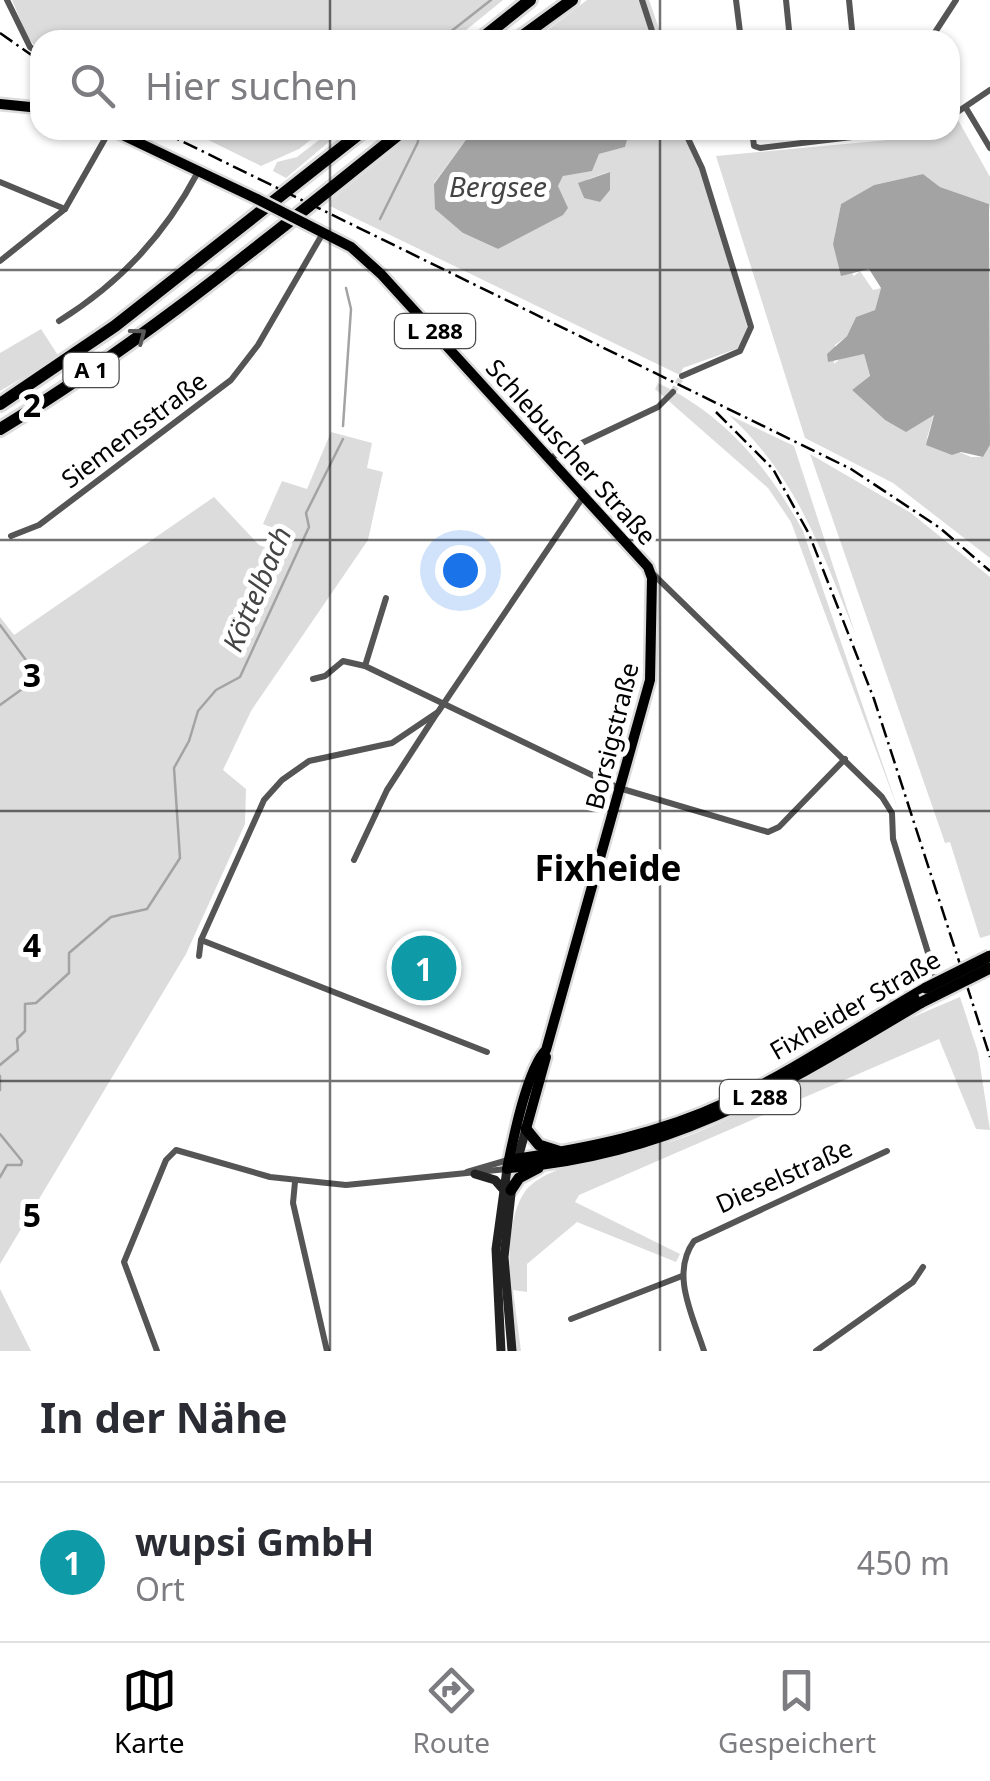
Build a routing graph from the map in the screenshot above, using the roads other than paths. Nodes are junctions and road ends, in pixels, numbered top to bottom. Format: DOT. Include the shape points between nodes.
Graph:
graph roads {
  1 [pos="7,0"];
  2 [pos="515,0"];
  3 [pos="530,0"];
  4 [pos="561,0"];
  5 [pos="572,0"];
  6 [pos="642,0"];
  7 [pos="736,0"];
  8 [pos="786,0"];
  9 [pos="849,0"];
  10 [pos="956,0"];
  11 [pos="480,30"];
  12 [pos="492,30"];
  13 [pos="527,30"];
  14 [pos="530,30"];
  15 [pos="652,30"];
  16 [pos="740,30"];
  17 [pos="789,30"];
  18 [pos="853,30"];
  19 [pos="936,30"];
  20 [pos="30,47"];
  21 [pos="990,90"];
  22 [pos="0,104"];
  23 [pos="30,107"];
  24 [pos="966,108"];
  25 [pos="960,111"];
  26 [pos="105,140"];
  27 [pos="132,140"];
  28 [pos="351,140"];
  29 [pos="391,140"];
  30 [pos="689,140"];
  31 [pos="753,140"];
  32 [pos="801,140"];
  33 [pos="827,140"];
  34 [pos="802,144"];
  35 [pos="990,148"];
  36 [pos="199,171"];
  37 [pos="0,182"];
  38 [pos="65,209"];
  39 [pos="323,232"];
  40 [pos="0,261"];
  41 [pos="59,321"];
  42 [pos="682,376"];
  43 [pos="673,392"];
  44 [pos="0,404"];
  45 [pos="0,428"];
  46 [pos="549,459"];
  47 [pos="584,496"];
  48 [pos="11,536"];
  49 [pos="650,572"];
  50 [pos="654,594"];
  51 [pos="671,594"];
  52 [pos="386,598"];
  53 [pos="365,666"];
  54 [pos="313,679"];
  55 [pos="444,703"];
  56 [pos="438,712"];
  57 [pos="845,759"];
  58 [pos="620,788"];
  59 [pos="354,860"];
  60 [pos="201,940"];
  61 [pos="199,956"];
  62 [pos="990,956"];
  63 [pos="990,968"];
  64 [pos="932,988"];
  65 [pos="546,1050"];
  66 [pos="487,1052"];
  67 [pos="526,1129"];
  68 [pos="887,1151"];
  69 [pos="562,1152"];
  70 [pos="514,1161"];
  71 [pos="545,1166"];
  72 [pos="475,1174"];
  73 [pos="457,1176"];
  74 [pos="295,1182"];
  75 [pos="506,1189"];
  76 [pos="923,1267"];
  77 [pos="682,1276"];
  78 [pos="572,1319"];
  79 [pos="157,1351"];
  80 [pos="327,1351"];
  81 [pos="501,1351"];
  82 [pos="512,1351"];
  83 [pos="704,1351"];
  84 [pos="816,1351"];
  1 -- 20 [label="street"];
  2 -- 11 [label="highway"];
  3 -- 12 [label="highway"];
  4 -- 13 [label="highway"];
  5 -- 14 [label="highway"];
  6 -- 15 [label="street"];
  7 -- 16 [label="street"];
  8 -- 17 [label="street"];
  9 -- 18 [label="street"];
  10 -- 19 [label="street"];
  21 -- 24 [label="street"];
  22 -- 23 [label="main road"];
  24 -- 25 [label="street"];
  24 -- 35 [label="street"];
  26 -- 38 [label="street"];
  27 -- 36 [label="main road, L 288"];
  28 -- 44 [label="highway, A 1" via="127,317"];
  45 -- 29 [label="highway, A 1, one-way" via="228,270"];
  30 -- 42 [label="street" via="751,327 740,352"];
  31 -- 34 [label="street" via="760,148"];
  32 -- 34 [label="street"];
  33 -- 34 [label="street"];
  36 -- 39 [label="main road, Schlebuscher Straße / L 288, bridge"];
  36 -- 41 [label="street" via="130,268"];
  37 -- 38 [label="street"];
  38 -- 40 [label="street"];
  39 -- 46 [label="main road, Schlebuscher Straße / L 288" via="381,274"];
  39 -- 48 [label="street, Siemensstraße" via="258,345 218,394 40,526"];
  43 -- 46 [label="street" via="658,407"];
  46 -- 47 [label="main road, Schlebuscher Straße / L 288"];
  47 -- 49 [label="main road, Schlebuscher Straße / L 288"];
  47 -- 55 [label="street"];
  49 -- 50 [label="main road, Borsigstraße"];
  49 -- 51 [label="street, Schlebuscher Straße"];
  50 -- 51 [label="street"];
  50 -- 58 [label="main road, Borsigstraße" via="650,680"];
  51 -- 57 [label="street, Schlebuscher Straße"];
  52 -- 53 [label="street"];
  53 -- 54 [label="street" via="343,661"];
  53 -- 55 [label="street"];
  55 -- 56 [label="street"];
  55 -- 58 [label="street"];
  56 -- 59 [label="street" via="387,790"];
  56 -- 60 [label="street" via="392,743 318,757 282,780 264,800"];
  57 -- 58 [label="street" via="768,832"];
  57 -- 64 [label="street, Schlebuscher Straße" via="892,813"];
  58 -- 65 [label="main road, Borsigstraße"];
  60 -- 61 [label="street"];
  60 -- 66 [label="street"];
  62 -- 64 [label="highway, Fixheider Straße / L 288, bridge"];
  63 -- 71 [label="highway, Fixheider Straße / L 288, bridge" via="728,1113 643,1145"];
  64 -- 69 [label="highway, Fixheider Straße / L 288" via="727,1103 652,1131"];
  65 -- 67 [label="main road"];
  65 -- 70 [label="main road" via="534,1070"];
  67 -- 69 [label="highway" via="538,1144"];
  67 -- 70 [label="main road"];
  68 -- 77 [label="street, Dieselstraße" via="701,1236 686,1254"];
  69 -- 70 [label="highway, Fixheider Straße / L 288"];
  70 -- 71 [label="highway, Fixheider Straße / L 288"];
  70 -- 72 [label="street, Fixheider Straße"];
  70 -- 73 [label="street, Fixheider Straße"];
  70 -- 75 [label="main road"];
  71 -- 75 [label="highway, L 288"];
  72 -- 73 [label="street, Fixheider Straße"];
  72 -- 75 [label="main road"];
  73 -- 74 [label="street, Fixheider Straße"];
  74 -- 79 [label="street, Fixheider Straße" via="174,1151 124,1262"];
  74 -- 80 [label="street" via="293,1203"];
  75 -- 81 [label="main road" via="494,1285"];
  75 -- 82 [label="main road"];
  76 -- 84 [label="street" via="913,1282"];
  77 -- 78 [label="street"];
  77 -- 83 [label="street"];
}
